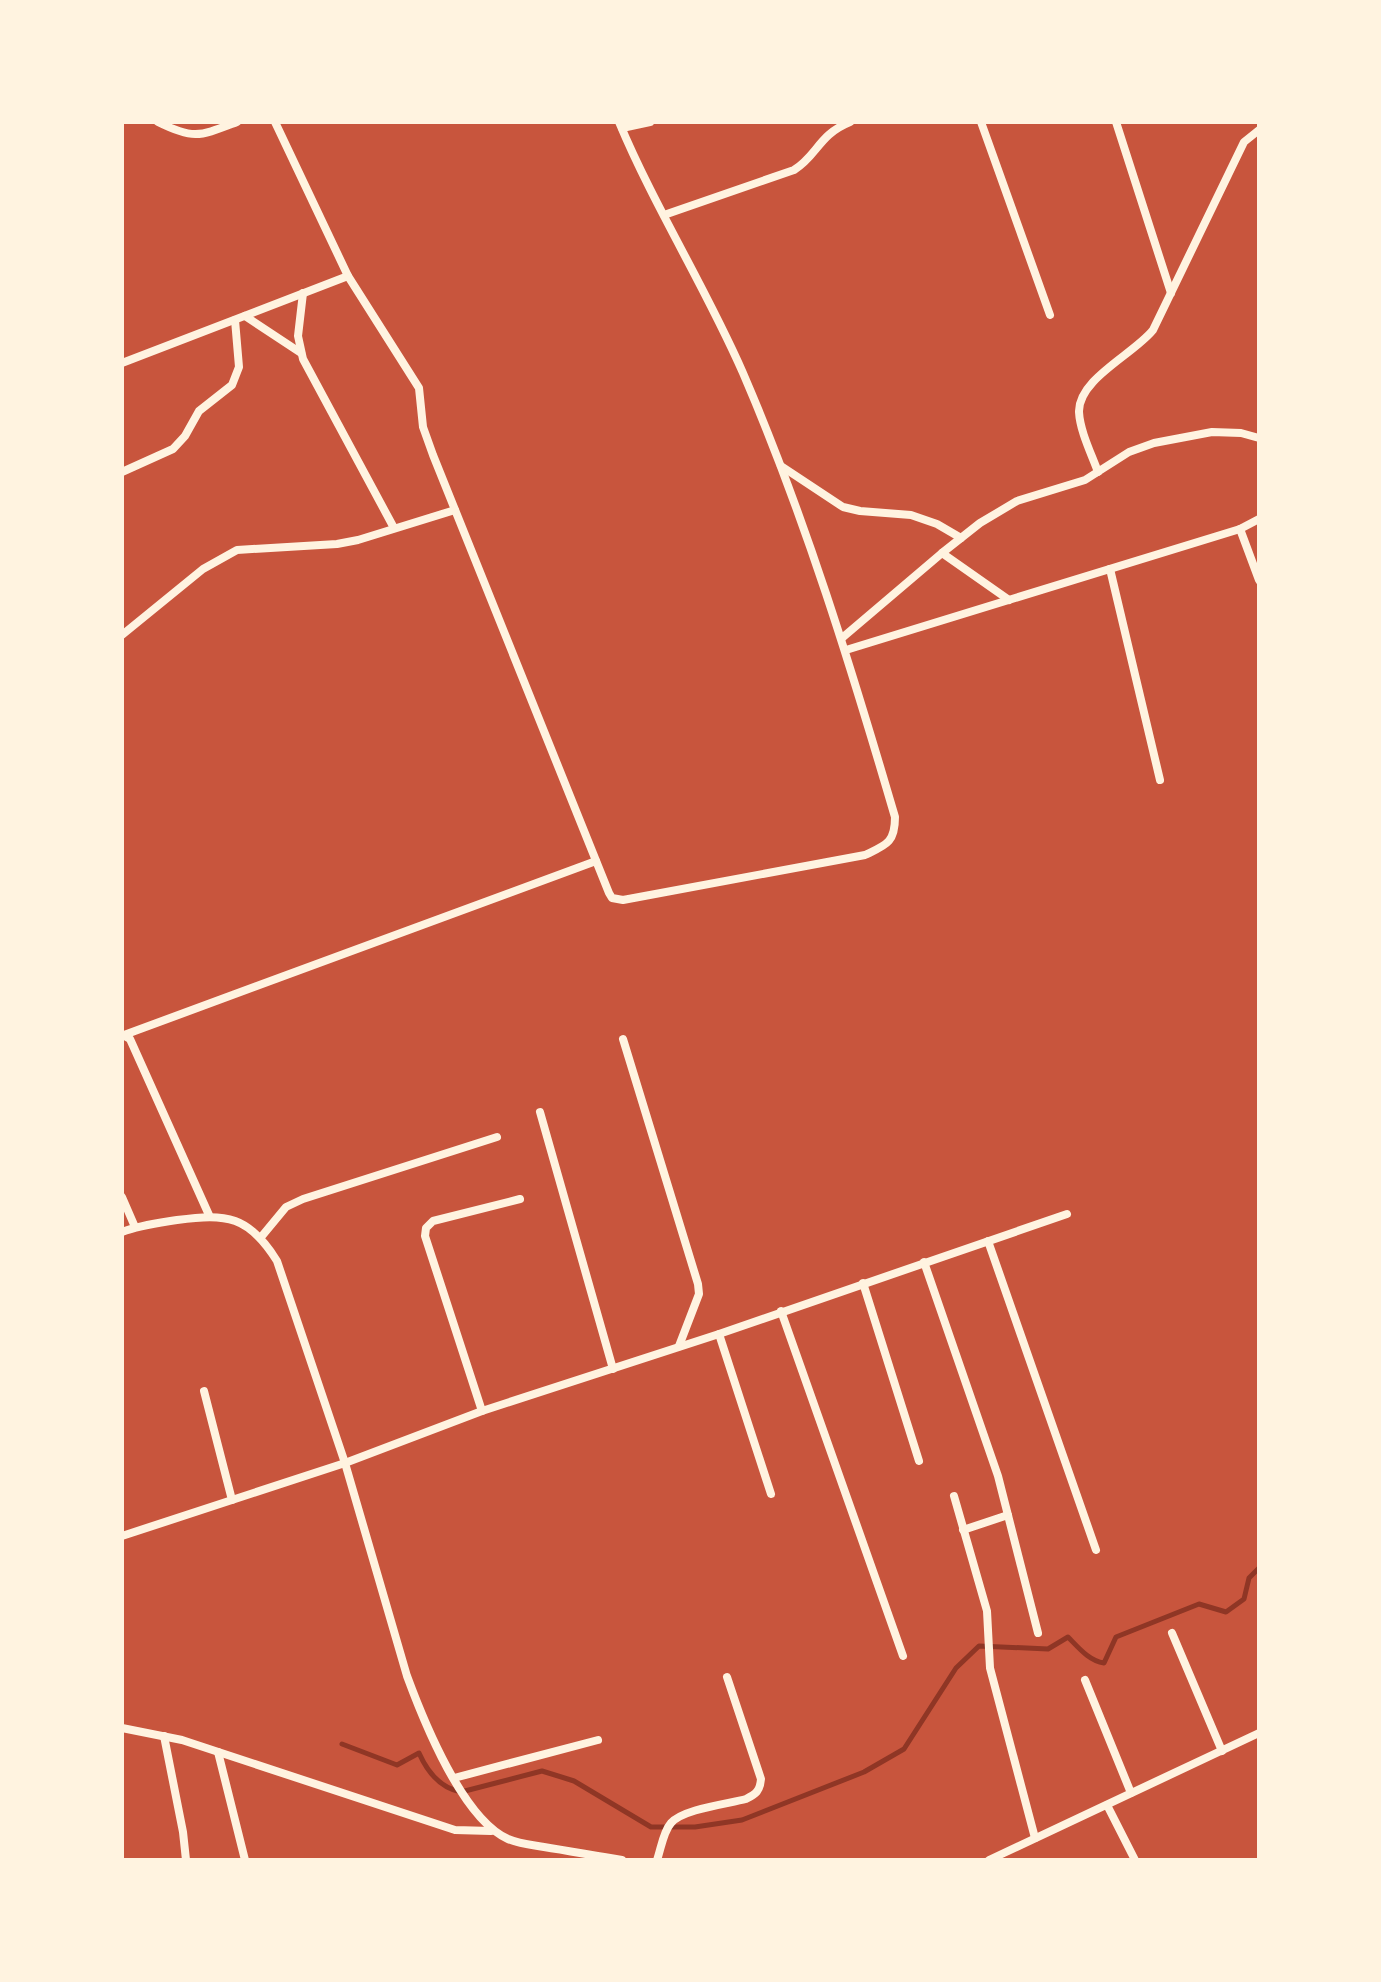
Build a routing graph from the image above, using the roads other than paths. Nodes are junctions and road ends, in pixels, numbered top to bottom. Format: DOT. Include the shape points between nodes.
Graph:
graph roads {
  1 [pos="158,122"];
  2 [pos="237,122"];
  3 [pos="275,122"];
  4 [pos="650,122"];
  5 [pos="850,122"];
  6 [pos="981,122"];
  7 [pos="1116,122"];
  8 [pos="621,125"];
  9 [pos="1259,130"];
  10 [pos="664,215"];
  11 [pos="348,276"];
  12 [pos="303,293"];
  13 [pos="1171,293"];
  14 [pos="1050,315"];
  15 [pos="245,316"];
  16 [pos="235,320"];
  17 [pos="301,353"];
  18 [pos="122,363"];
  19 [pos="1259,438"];
  20 [pos="781,466"];
  21 [pos="122,472"];
  22 [pos="1098,472"];
  23 [pos="455,510"];
  24 [pos="1259,519"];
  25 [pos="394,528"];
  26 [pos="1240,529"];
  27 [pos="961,538"];
  28 [pos="942,553"];
  29 [pos="1110,569"];
  30 [pos="1259,580"];
  31 [pos="1009,600"];
  32 [pos="122,635"];
  33 [pos="842,638"];
  34 [pos="846,650"];
  35 [pos="1160,780"];
  36 [pos="596,861"];
  37 [pos="123,1035"];
  38 [pos="623,1039"];
  39 [pos="540,1112"];
  40 [pos="497,1137"];
  41 [pos="122,1197"];
  42 [pos="520,1199"];
  43 [pos="1067,1214"];
  44 [pos="209,1215"];
  45 [pos="135,1227"];
  46 [pos="122,1232"];
  47 [pos="262,1236"];
  48 [pos="988,1241"];
  49 [pos="924,1262"];
  50 [pos="863,1283"];
  51 [pos="781,1311"];
  52 [pos="719,1334"];
  53 [pos="679,1346"];
  54 [pos="613,1369"];
  55 [pos="204,1391"];
  56 [pos="482,1411"];
  57 [pos="919,1461"];
  58 [pos="345,1463"];
  59 [pos="771,1494"];
  60 [pos="954,1496"];
  61 [pos="232,1500"];
  62 [pos="1008,1515"];
  63 [pos="963,1530"];
  64 [pos="122,1536"];
  65 [pos="1096,1550"];
  66 [pos="1038,1633"];
  67 [pos="1172,1633"];
  68 [pos="903,1656"];
  69 [pos="727,1677"];
  70 [pos="1085,1680"];
  71 [pos="122,1728"];
  72 [pos="164,1736"];
  73 [pos="1258,1736"];
  74 [pos="598,1740"];
  75 [pos="1222,1751"];
  76 [pos="218,1752"];
  77 [pos="454,1778"];
  78 [pos="1131,1793"];
  79 [pos="1107,1805"];
  80 [pos="491,1831"];
  81 [pos="1035,1838"];
  82 [pos="1010,1850"];
  83 [pos="186,1860"];
  84 [pos="245,1860"];
  85 [pos="622,1860"];
  86 [pos="657,1860"];
  87 [pos="989,1860"];
  88 [pos="1014,1860"];
  89 [pos="1135,1860"];
  1 -- 2 [label="street" via="197,135"];
  3 -- 11 [label="street"];
  4 -- 8 [label="street"];
  5 -- 10 [label="street" via="829,133 794,170"];
  6 -- 14 [label="street"];
  7 -- 13 [label="street"];
  8 -- 10 [label="street"];
  9 -- 13 [label="street" via="1240,149"];
  10 -- 20 [label="street" via="725,331"];
  11 -- 12 [label="street"];
  11 -- 23 [label="street" via="419,388 426,439"];
  12 -- 15 [label="street"];
  12 -- 17 [label="street"];
  13 -- 22 [label="street" via="1146,339 1096,378 1081,399 1082,426"];
  15 -- 16 [label="street"];
  15 -- 17 [label="street"];
  16 -- 18 [label="street"];
  16 -- 21 [label="street" via="239,367 232,385 199,411 173,449"];
  17 -- 25 [label="street"];
  19 -- 22 [label="street" via="1212,432 1178,438 1129,452"];
  20 -- 27 [label="street" via="843,507 911,515"];
  20 -- 33 [label="street"];
  22 -- 27 [label="street" via="1017,501"];
  23 -- 25 [label="street"];
  23 -- 36 [label="street"];
  24 -- 26 [label="street"];
  25 -- 32 [label="street" via="337,544 237,550 203,569"];
  26 -- 29 [label="street"];
  26 -- 30 [label="street"];
  27 -- 28 [label="street"];
  28 -- 31 [label="street"];
  28 -- 33 [label="street"];
  29 -- 31 [label="street"];
  29 -- 35 [label="street"];
  31 -- 34 [label="street"];
  33 -- 34 [label="street"];
  34 -- 36 [label="street" via="895,817 895,832 886,845 865,855 623,900 612,898"];
  36 -- 37 [label="street"];
  37 -- 44 [label="street" via="130,1039"];
  38 -- 53 [label="street" via="698,1284"];
  39 -- 54 [label="street"];
  40 -- 47 [label="street" via="303,1199 286,1207"];
  41 -- 45 [label="street"];
  42 -- 56 [label="street" via="433,1221 426,1228"];
  43 -- 48 [label="street"];
  44 -- 45 [label="street"];
  44 -- 47 [label="street" via="238,1221"];
  45 -- 46 [label="street"];
  47 -- 58 [label="street" via="277,1261"];
  48 -- 49 [label="street"];
  48 -- 65 [label="street"];
  49 -- 50 [label="street"];
  49 -- 62 [label="street"];
  50 -- 51 [label="street"];
  50 -- 57 [label="street"];
  51 -- 52 [label="street"];
  51 -- 68 [label="street"];
  52 -- 53 [label="street"];
  52 -- 59 [label="street"];
  53 -- 54 [label="street"];
  54 -- 56 [label="street"];
  55 -- 61 [label="street"];
  56 -- 58 [label="street"];
  58 -- 61 [label="street"];
  58 -- 77 [label="street" via="399,1656"];
  60 -- 63 [label="street"];
  61 -- 64 [label="street"];
  62 -- 63 [label="street"];
  62 -- 66 [label="street"];
  63 -- 81 [label="street" via="987,1611 989,1658"];
  67 -- 75 [label="street"];
  69 -- 86 [label="street" via="760,1788 746,1799 684,1814 668,1826"];
  70 -- 78 [label="street"];
  71 -- 72 [label="street"];
  72 -- 76 [label="street"];
  72 -- 83 [label="street"];
  73 -- 75 [label="street"];
  74 -- 77 [label="street"];
  75 -- 78 [label="street"];
  76 -- 80 [label="street" via="455,1830"];
  76 -- 84 [label="street"];
  77 -- 80 [label="street"];
  78 -- 79 [label="street"];
  79 -- 81 [label="street"];
  79 -- 89 [label="street"];
  80 -- 85 [label="street" via="512,1841"];
  81 -- 82 [label="street"];
  82 -- 87 [label="street"];
  82 -- 88 [label="street"];
}
